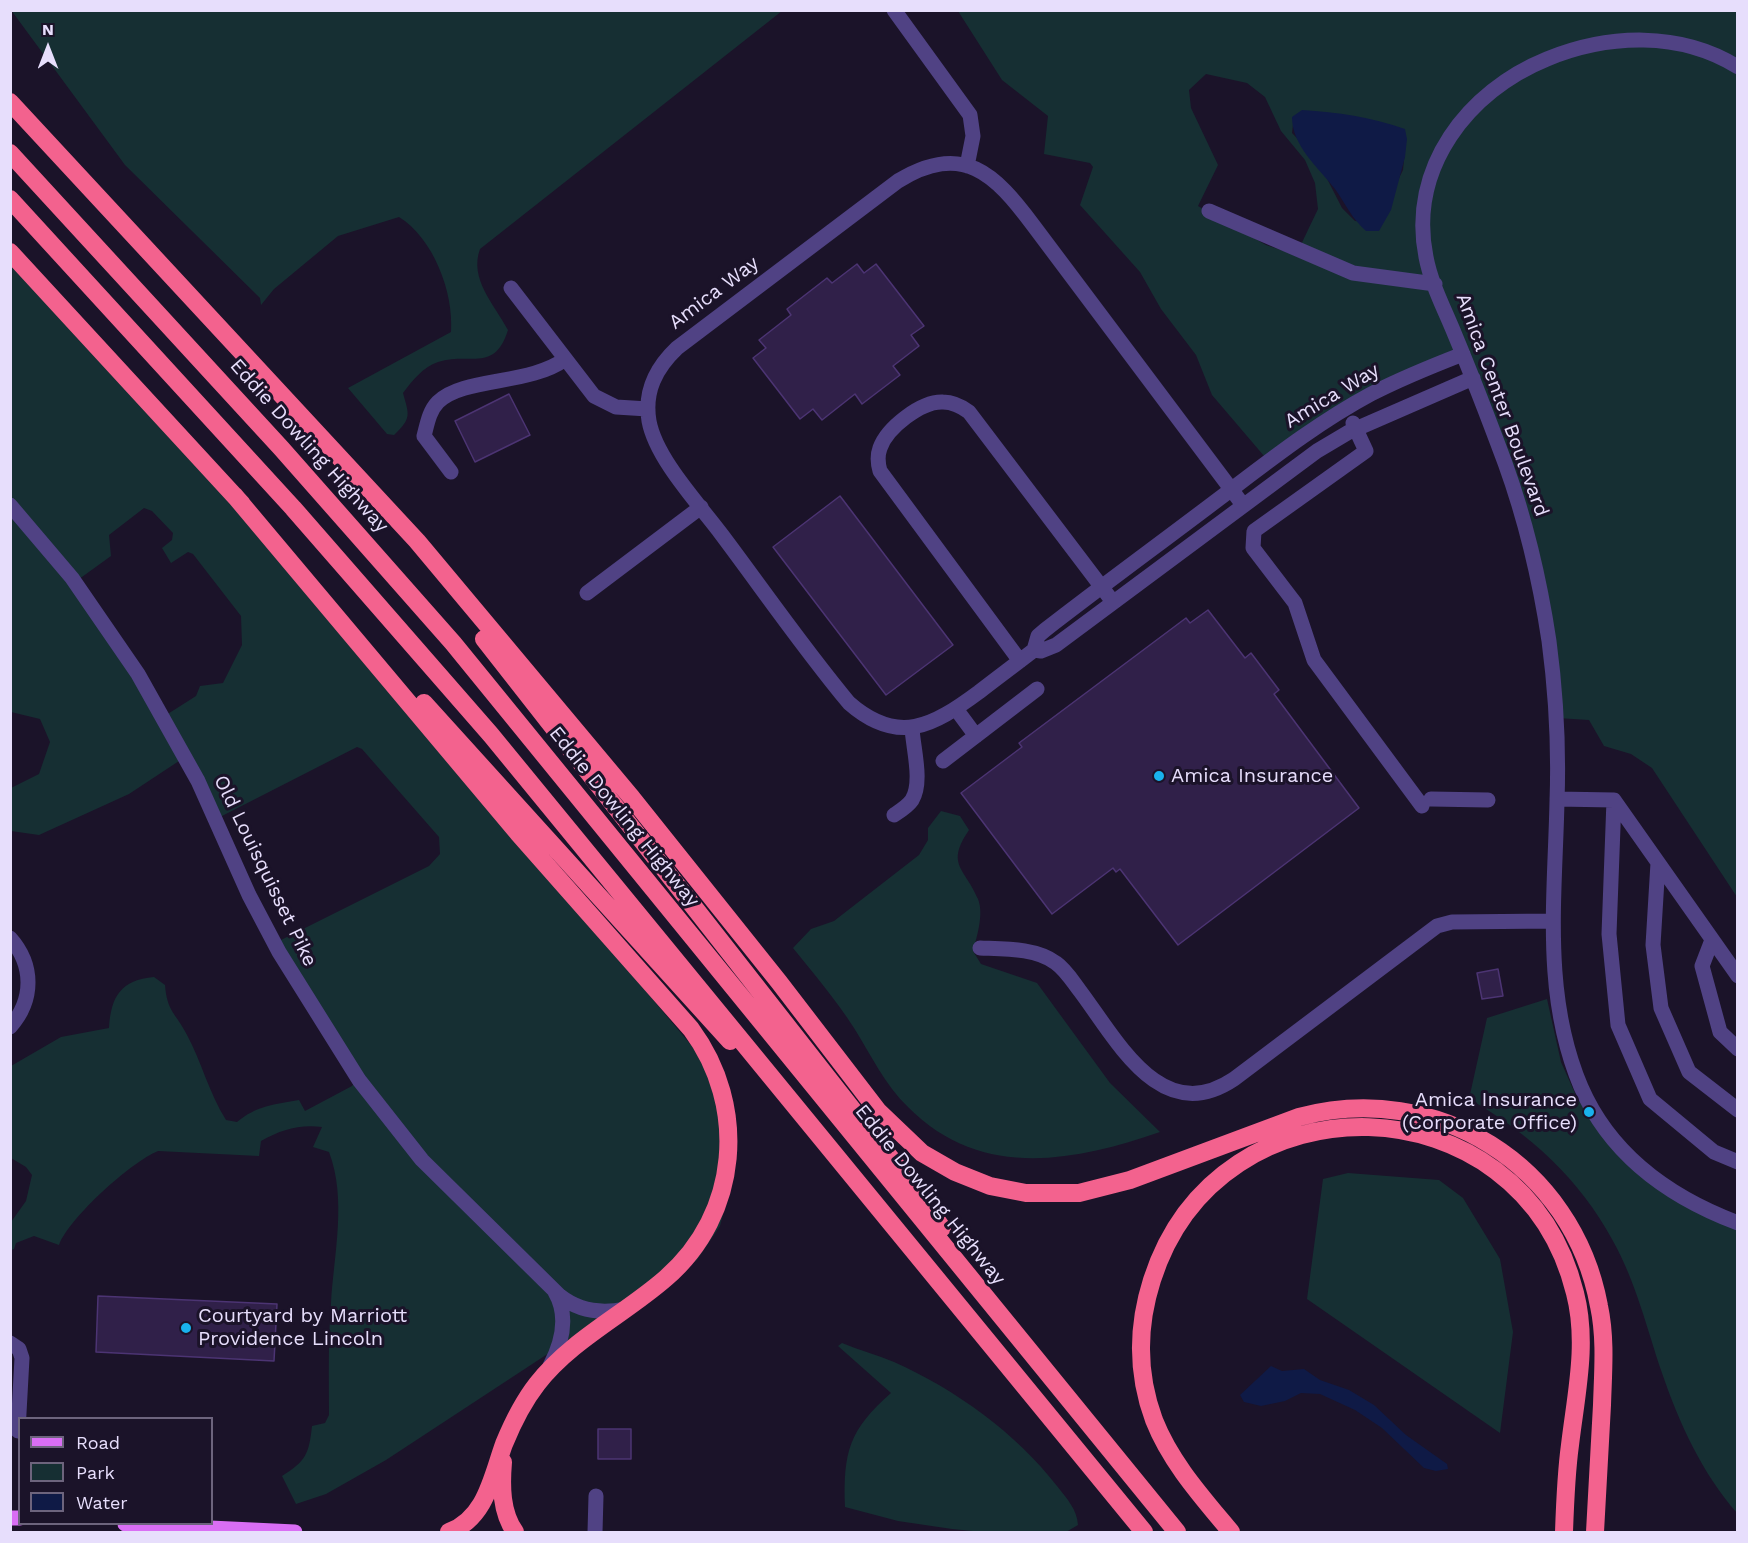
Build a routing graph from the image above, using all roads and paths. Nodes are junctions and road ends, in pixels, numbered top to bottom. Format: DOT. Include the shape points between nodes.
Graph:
graph roads {
  1 [pos="894,10"];
  2 [pos="1737,67"];
  3 [pos="10,102"];
  4 [pos="10,153"];
  5 [pos="967,166"];
  6 [pos="10,199"];
  7 [pos="1209,210"];
  8 [pos="10,252"];
  9 [pos="1435,284"];
  10 [pos="511,288"];
  11 [pos="1463,354"];
  12 [pos="565,359"];
  13 [pos="1473,378"];
  14 [pos="648,409"];
  15 [pos="1345,410"];
  16 [pos="1357,429"];
  17 [pos="329,449"];
  18 [pos="451,472"];
  19 [pos="1232,489"];
  20 [pos="234,495"];
  21 [pos="10,505"];
  22 [pos="1243,505"];
  23 [pos="701,507"];
  24 [pos="1102,587"];
  25 [pos="587,593"];
  26 [pos="1113,603"];
  27 [pos="1034,650"];
  28 [pos="1020,661"];
  29 [pos="1038,690"];
  30 [pos="956,709"];
  31 [pos="912,728"];
  32 [pos="976,736"];
  33 [pos="944,761"];
  34 [pos="1557,799"];
  35 [pos="1488,800"];
  36 [pos="1614,800"];
  37 [pos="894,815"];
  38 [pos="1658,863"];
  39 [pos="1552,921"];
  40 [pos="10,938"];
  41 [pos="1712,940"];
  42 [pos="980,948"];
  43 [pos="1737,976"];
  44 [pos="10,1027"];
  45 [pos="1737,1049"];
  46 [pos="786,1093"];
  47 [pos="1737,1110"];
  48 [pos="1737,1162"];
  49 [pos="1737,1223"];
  50 [pos="978,1289"];
  51 [pos="553,1290"];
  52 [pos="628,1308"];
  53 [pos="10,1343"];
  54 [pos="545,1375"];
  55 [pos="15,1396"];
  56 [pos="16,1431"];
  57 [pos="505,1442"];
  58 [pos="1597,1492"];
  59 [pos="596,1496"];
  60 [pos="143,1525"];
  61 [pos="295,1533"];
  62 [pos="449,1533"];
  63 [pos="515,1533"];
  64 [pos="595,1533"];
  65 [pos="1144,1533"];
  66 [pos="1177,1533"];
  67 [pos="1231,1533"];
  68 [pos="1564,1533"];
  69 [pos="1595,1533"];
  70 [pos="1606,1533"];
  1 -- 5 [label="street" via="970,115 973,136"];
  2 -- 9 [label="street, Amica Center Boulevard" via="1686,45 1626,40 1558,55 1493,89 1457,124 1433,171 1425,205 1424,238"];
  3 -- 17 [label="highway"];
  4 -- 50 [label="highway, Eddie Dowling Highway" via="440,627"];
  5 -- 14 [label="street, Amica Way" via="934,165 898,181 677,348 653,377"];
  5 -- 19 [label="street, Amica Way" via="991,176 1007,190"];
  6 -- 46 [label="highway" via="334,554 532,785"];
  7 -- 9 [label="street" via="1353,273"];
  8 -- 20 [label="highway"];
  9 -- 11 [label="street, Amica Center Boulevard"];
  10 -- 12 [label="street"];
  11 -- 13 [label="street, Amica Center Boulevard"];
  11 -- 15 [label="street, Amica Way" via="1386,387"];
  12 -- 14 [label="street" via="601,401 616,407"];
  12 -- 18 [label="street" via="543,372 465,389 437,402 424,436"];
  13 -- 16 [label="street, Amica Way"];
  13 -- 34 [label="street, Amica Center Boulevard" via="1514,491 1540,589 1556,707"];
  14 -- 23 [label="street, Amica Way" via="651,431 661,452"];
  15 -- 16 [label="street"];
  15 -- 19 [label="street, Amica Way"];
  16 -- 22 [label="street, Amica Way" via="1310,456"];
  16 -- 35 [label="street" via="1366,451 1254,531 1253,549 1295,603 1314,660 1426,802"];
  17 -- 50 [label="highway" via="480,633 907,1179"];
  17 -- 58 [label="highway" via="417,541 567,720 878,1111 907,1141 938,1163 972,1180 1008,1191 1079,1193 1130,1180 1299,1117 1360,1107 1399,1110 1437,1119 1471,1134 1516,1162 1543,1188 1564,1217 1581,1251 1599,1304 1604,1344"];
  19 -- 22 [label="street, Amica Way"];
  19 -- 24 [label="street, Amica Way"];
  20 -- 46 [label="highway" via="697,1006"];
  20 -- 52 [label="highway" via="518,833 691,1029 709,1056 722,1086 728,1120 729,1152 723,1189 709,1225 690,1255"];
  21 -- 51 [label="street, Old Louisquisset Pike" via="72,578 138,674 198,781 273,943 339,1052 422,1161"];
  22 -- 26 [label="street, Amica Way"];
  23 -- 25 [label="street"];
  23 -- 31 [label="street, Amica Way" via="849,703 881,724"];
  24 -- 26 [label="street"];
  24 -- 27 [label="street, Amica Way" via="1038,636"];
  24 -- 28 [label="street" via="969,412 953,404 935,402 895,428 880,448 878,464 883,479"];
  26 -- 27 [label="street, Amica Way" via="1056,645"];
  27 -- 28 [label="street, Amica Way"];
  28 -- 30 [label="street, Amica Way"];
  29 -- 32 [label="street"];
  30 -- 31 [label="street, Amica Way" via="933,723"];
  30 -- 32 [label="street"];
  31 -- 37 [label="street" via="914,794 909,804"];
  32 -- 33 [label="street"];
  34 -- 36 [label="street"];
  34 -- 39 [label="street, Amica Center Boulevard"];
  36 -- 38 [label="street"];
  36 -- 48 [label="street" via="1609,934 1618,1025 1650,1099 1714,1152"];
  38 -- 41 [label="street"];
  38 -- 47 [label="street" via="1653,945 1661,1008 1689,1072"];
  39 -- 42 [label="street" via="1452,922 1437,926 1234,1079 1199,1093 1166,1088 1144,1074 1057,963 1029,953"];
  39 -- 49 [label="street, Amica Center Boulevard" via="1553,965 1563,1029 1576,1073 1596,1117 1624,1153 1657,1182 1689,1203"];
  40 -- 44 [label="street" via="21,952 29,977 24,1006"];
  41 -- 43 [label="street"];
  41 -- 45 [label="street" via="1702,966 1720,1032"];
  46 -- 65 [label="highway"];
  50 -- 66 [label="highway, Eddie Dowling Highway"];
  51 -- 52 [label="street" via="582,1308 608,1312"];
  51 -- 54 [label="street" via="563,1313 562,1334"];
  52 -- 54 [label="highway"];
  53 -- 55 [label="street" via="21,1353"];
  54 -- 57 [label="highway" via="519,1411"];
  55 -- 56 [label="street"];
  57 -- 62 [label="highway" via="481,1505 470,1520"];
  57 -- 63 [label="highway" via="502,1491"];
  58 -- 69 [label="highway"];
  58 -- 70 [label="highway"];
  59 -- 64 [label="street"];
  60 -- 61 [label="main road"];
  67 -- 68 [label="highway" via="1179,1467 1154,1418 1140,1356 1147,1295 1161,1257 1181,1221 1228,1171 1265,1148 1294,1137 1323,1129 1359,1126 1430,1136 1477,1158 1528,1200 1557,1242 1575,1291 1581,1346"];
}
